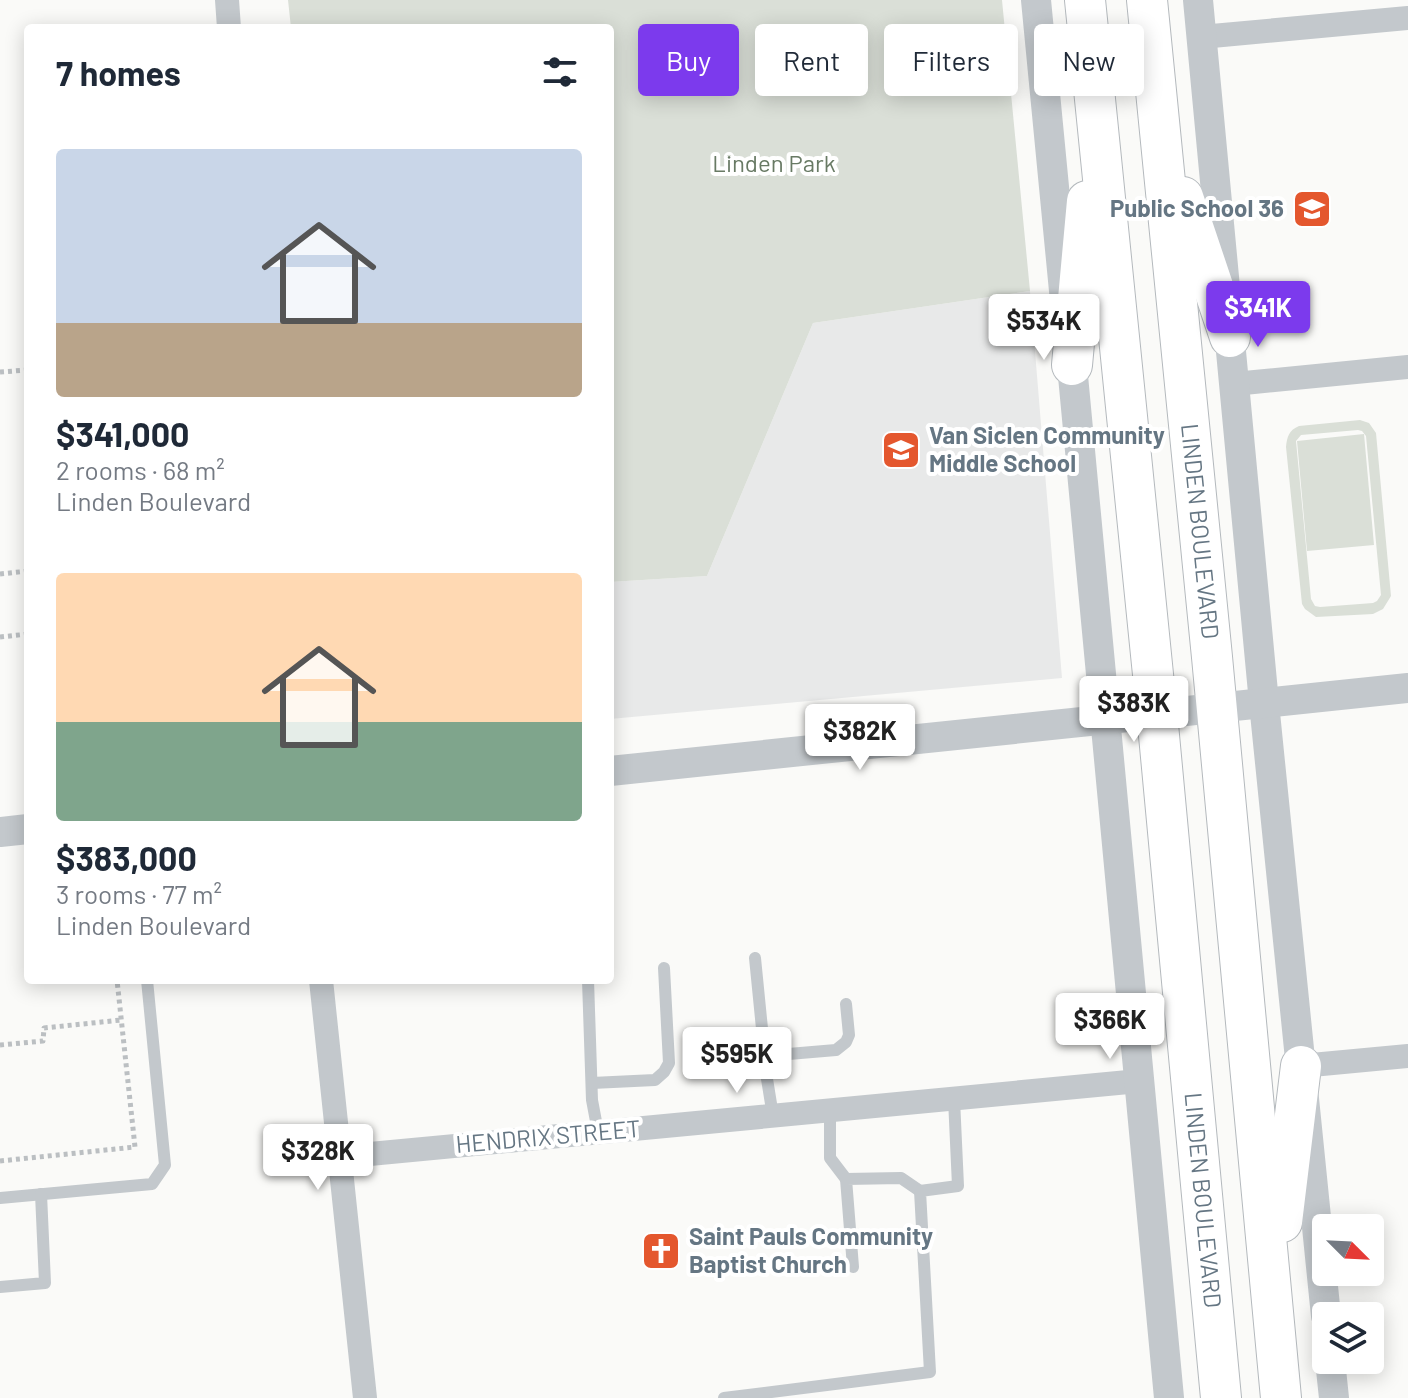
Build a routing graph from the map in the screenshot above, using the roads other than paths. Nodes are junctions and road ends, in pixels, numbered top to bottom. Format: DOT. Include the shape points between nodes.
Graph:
graph roads {
  1 [pos="227,0"];
  2 [pos="1036,0"];
  3 [pos="1085,0"];
  4 [pos="1147,0"];
  5 [pos="1198,0"];
  6 [pos="1408,18"];
  7 [pos="229,24"];
  8 [pos="1201,37"];
  9 [pos="1096,109"];
  10 [pos="1160,130"];
  11 [pos="1230,337"];
  12 [pos="1072,365"];
  13 [pos="1408,367"];
  14 [pos="1234,384"];
  15 [pos="1408,688"];
  16 [pos="1264,703"];
  17 [pos="1217,708"];
  18 [pos="1157,714"];
  19 [pos="1105,720"];
  20 [pos="614,771"];
  21 [pos="24,829"];
  22 [pos="0,832"];
  23 [pos="755,958"];
  24 [pos="664,968"];
  25 [pos="147,984"];
  26 [pos="321,984"];
  27 [pos="588,984"];
  28 [pos="846,1004"];
  29 [pos="765,1056"];
  30 [pos="1408,1056"];
  31 [pos="1301,1066"];
  32 [pos="1139,1081"];
  33 [pos="592,1083"];
  34 [pos="954,1099"];
  35 [pos="830,1110"];
  36 [pos="773,1116"];
  37 [pos="598,1132"];
  38 [pos="338,1157"];
  39 [pos="846,1179"];
  40 [pos="920,1191"];
  41 [pos="41,1194"];
  42 [pos="0,1198"];
  43 [pos="853,1267"];
  44 [pos="0,1287"];
  45 [pos="1272,1301"];
  46 [pos="1325,1302"];
  47 [pos="1331,1374"];
  48 [pos="365,1398"];
  49 [pos="724,1398"];
  50 [pos="1169,1398"];
  51 [pos="1221,1398"];
  52 [pos="1281,1398"];
  53 [pos="1334,1398"];
  1 -- 7 [label="street"];
  2 -- 12 [label="street"];
  3 -- 9 [label="highway, LINDEN BOULEVARD"];
  4 -- 10 [label="highway, LINDEN BOULEVARD"];
  5 -- 8 [label="street, LINDEN BOULEVARD"];
  6 -- 8 [label="street"];
  8 -- 11 [label="street, LINDEN BOULEVARD"];
  9 -- 12 [label="highway"];
  9 -- 18 [label="highway, LINDEN BOULEVARD"];
  10 -- 11 [label="highway"];
  10 -- 17 [label="highway, LINDEN BOULEVARD"];
  11 -- 14 [label="street, LINDEN BOULEVARD"];
  12 -- 19 [label="street"];
  13 -- 14 [label="street"];
  14 -- 16 [label="street, LINDEN BOULEVARD"];
  15 -- 16 [label="street"];
  16 -- 17 [label="street"];
  16 -- 31 [label="street, LINDEN BOULEVARD"];
  17 -- 18 [label="street"];
  17 -- 45 [label="highway, LINDEN BOULEVARD"];
  18 -- 19 [label="street"];
  18 -- 51 [label="highway, LINDEN BOULEVARD"];
  19 -- 20 [label="street"];
  19 -- 32 [label="street"];
  21 -- 22 [label="street"];
  23 -- 29 [label="lane"];
  24 -- 33 [label="lane" via="669,1063 664,1072 655,1080"];
  25 -- 41 [label="lane" via="165,1165 152,1184"];
  26 -- 38 [label="street"];
  27 -- 33 [label="lane"];
  28 -- 29 [label="lane" via="849,1035 836,1050"];
  29 -- 36 [label="lane"];
  30 -- 31 [label="street"];
  31 -- 45 [label="highway"];
  31 -- 46 [label="street, LINDEN BOULEVARD"];
  32 -- 34 [label="street, HENDRIX STREET"];
  32 -- 50 [label="street"];
  33 -- 37 [label="lane"];
  34 -- 35 [label="street, HENDRIX STREET"];
  34 -- 40 [label="lane" via="958,1186"];
  35 -- 36 [label="street, HENDRIX STREET"];
  35 -- 39 [label="lane" via="830,1158"];
  36 -- 37 [label="street, HENDRIX STREET"];
  37 -- 38 [label="street, HENDRIX STREET"];
  38 -- 48 [label="street"];
  39 -- 40 [label="lane" via="901,1178"];
  39 -- 43 [label="lane"];
  40 -- 49 [label="lane" via="930,1372"];
  41 -- 42 [label="lane"];
  41 -- 44 [label="lane" via="45,1283"];
  45 -- 52 [label="highway, LINDEN BOULEVARD"];
  47 -- 53 [label="street"];
}
